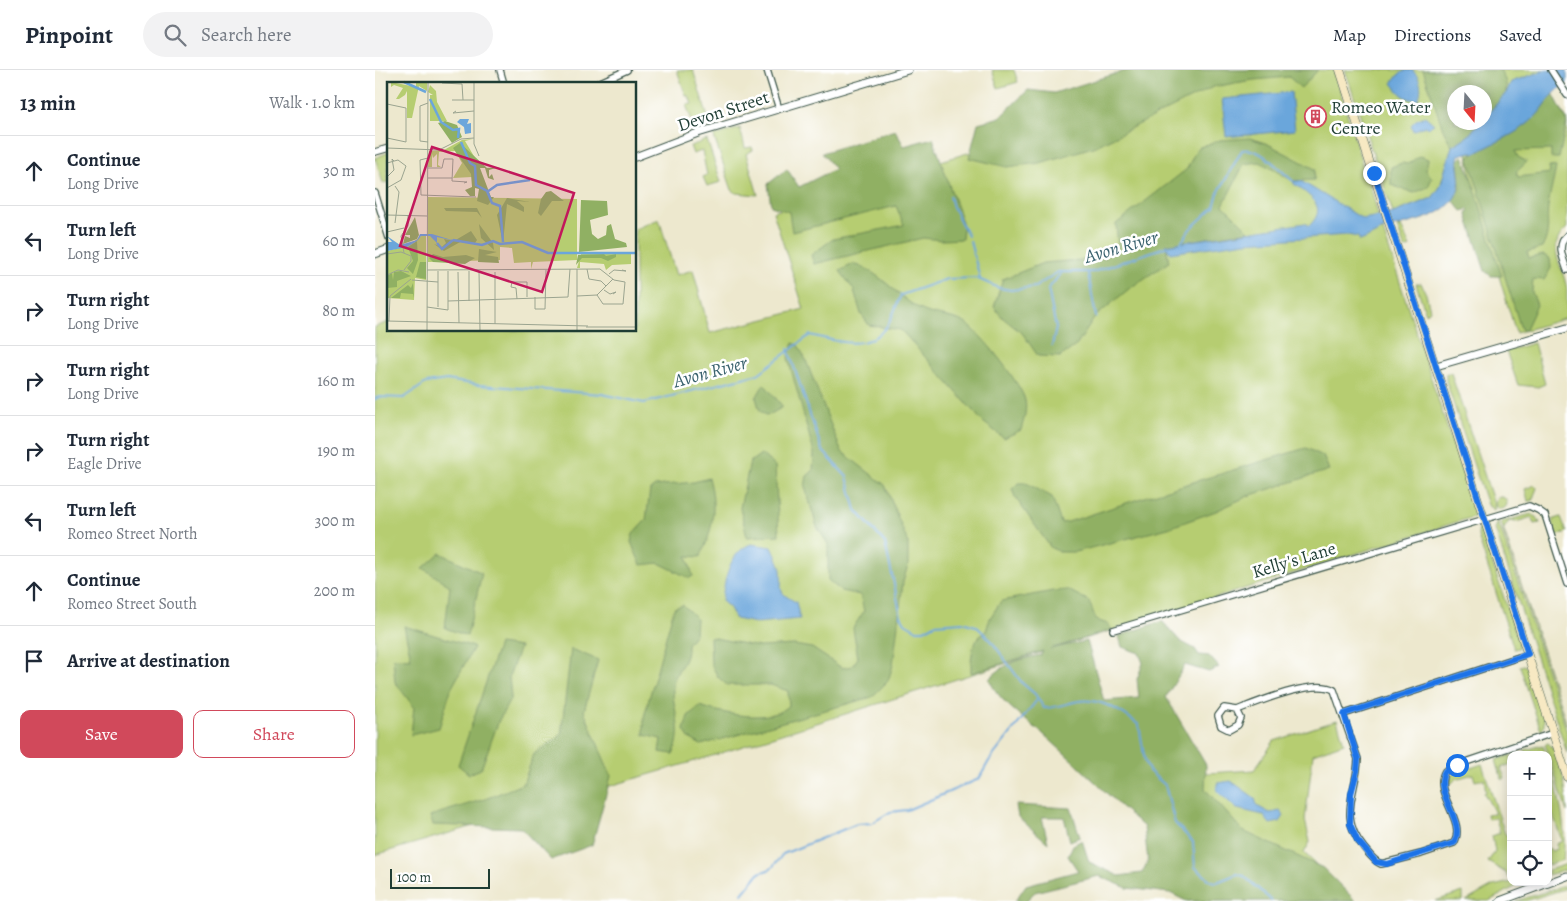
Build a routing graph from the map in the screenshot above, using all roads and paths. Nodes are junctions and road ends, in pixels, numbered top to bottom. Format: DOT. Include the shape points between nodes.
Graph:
graph roads {
  1 [pos="627,70"];
  2 [pos="767,70"];
  3 [pos="907,70"];
  4 [pos="1340,70"];
  5 [pos="1551,70"];
  6 [pos="600,82"];
  7 [pos="1566,94"];
  8 [pos="779,109"];
  9 [pos="636,157"];
  10 [pos="375,193"];
  11 [pos="387,232"];
  12 [pos="1567,235"];
  13 [pos="387,250"];
  14 [pos="375,254"];
  15 [pos="1567,270"];
  16 [pos="1567,328"];
  17 [pos="1436,366"];
  18 [pos="1484,518"];
  19 [pos="1567,584"];
  20 [pos="1113,630"];
  21 [pos="1528,654"];
  22 [pos="1237,710"];
  23 [pos="1344,714"];
  24 [pos="1553,733"];
  25 [pos="1567,777"];
  26 [pos="1567,876"];
  27 [pos="1500,901"];
  1 -- 6 [label="street"];
  2 -- 8 [label="street"];
  3 -- 8 [label="street, Devon Street"];
  4 -- 17 [label="main road"];
  5 -- 7 [label="street"];
  8 -- 9 [label="street, Devon Street"];
  10 -- 11 [label="street"];
  12 -- 15 [label="street" via="1561,243"];
  13 -- 14 [label="street"];
  16 -- 17 [label="street"];
  17 -- 18 [label="main road"];
  18 -- 19 [label="street, Kelly's Lane" via="1529,506 1545,515"];
  18 -- 20 [label="street, Kelly's Lane"];
  18 -- 21 [label="main road"];
  21 -- 23 [label="street"];
  21 -- 24 [label="main road"];
  22 -- 22 [label="street" via="1228,707 1222,710 1218,718 1221,726 1229,730 1238,725 1241,718"];
  22 -- 23 [label="street" via="1321,685 1334,690"];
  23 -- 24 [label="street" via="1358,759 1351,794 1350,824 1357,840 1381,864 1454,843 1457,833 1442,782 1445,771"];
  24 -- 25 [label="main road"];
  26 -- 27 [label="street"];
}
